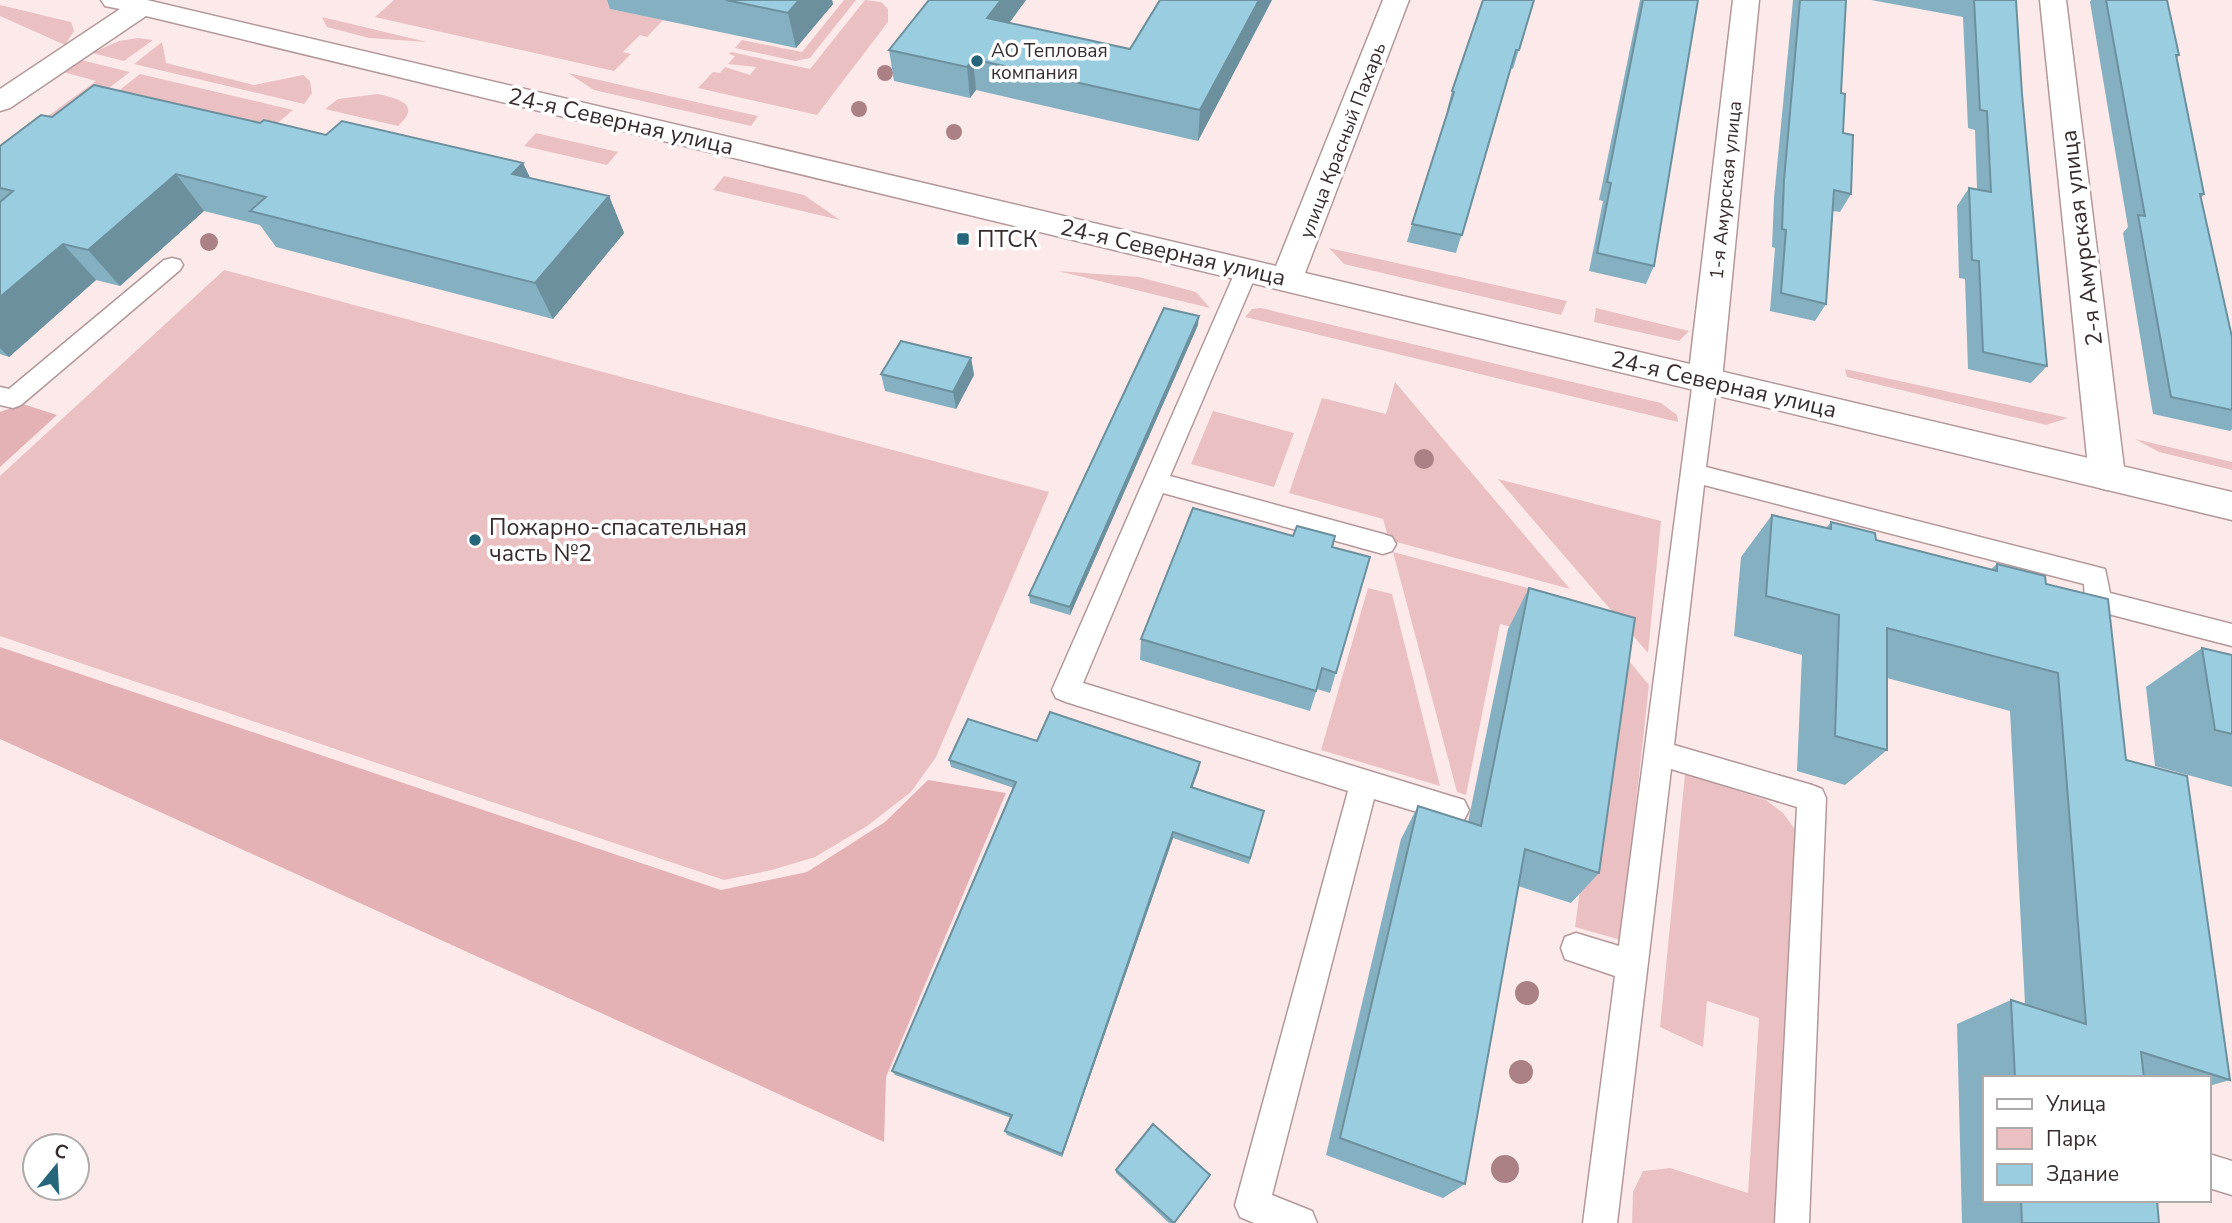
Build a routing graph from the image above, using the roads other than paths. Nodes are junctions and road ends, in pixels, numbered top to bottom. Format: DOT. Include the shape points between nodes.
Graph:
graph roads {
  1 [pos="1396,0"];
  2 [pos="1746,0"];
  3 [pos="2053,0"];
  4 [pos="128,3"];
  5 [pos="0,102"];
  6 [pos="172,265"];
  7 [pos="1247,270"];
  8 [pos="1287,279"];
  9 [pos="1705,380"];
  10 [pos="0,396"];
  11 [pos="1693,473"];
  12 [pos="2107,476"];
  13 [pos="1156,482"];
  14 [pos="2232,506"];
  15 [pos="1383,544"];
  16 [pos="2232,635"];
  17 [pos="1658,754"];
  18 [pos="1364,783"];
  19 [pos="1454,810"];
  20 [pos="1576,948"];
  21 [pos="1632,965"];
  22 [pos="2211,1172"];
  23 [pos="2232,1178"];
  24 [pos="1300,1223"];
  25 [pos="1600,1223"];
  26 [pos="1792,1223"];
  1 -- 8 [label="main road, улица Красный Пахарь"];
  2 -- 9 [label="main road, 1-я Амурская улица"];
  3 -- 12 [label="main road, 2-я Амурская улица"];
  4 -- 5 [label="main road"];
  4 -- 7 [label="main road, 24-я Северная улица"];
  6 -- 10 [label="lane" via="13,399"];
  7 -- 8 [label="main road, 24-я Северная улица"];
  7 -- 13 [label="lane"];
  8 -- 9 [label="main road, 24-я Северная улица"];
  9 -- 11 [label="lane"];
  9 -- 12 [label="main road, 24-я Северная улица"];
  11 -- 16 [label="lane" via="2096,577 2098,601"];
  11 -- 17 [label="lane"];
  12 -- 14 [label="main road, 24-я Северная улица"];
  13 -- 15 [label="lane"];
  13 -- 18 [label="lane" via="1066,690"];
  17 -- 21 [label="lane"];
  17 -- 26 [label="lane" via="1812,798"];
  18 -- 19 [label="lane"];
  18 -- 24 [label="lane" via="1252,1205"];
  20 -- 21 [label="lane"];
  21 -- 25 [label="lane"];
  22 -- 23 [label="lane"];
}
